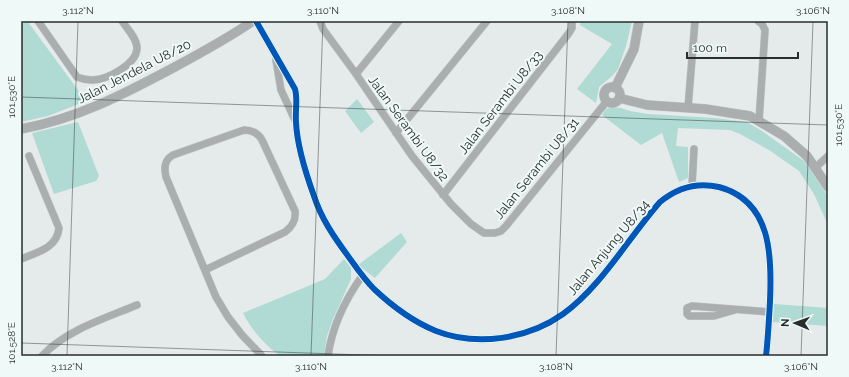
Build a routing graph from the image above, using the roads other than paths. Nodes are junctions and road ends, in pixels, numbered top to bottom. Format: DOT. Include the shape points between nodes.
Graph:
graph roads {
  1 [pos="38,21"];
  2 [pos="122,21"];
  3 [pos="253,21"];
  4 [pos="256,21"];
  5 [pos="320,21"];
  6 [pos="399,21"];
  7 [pos="487,21"];
  8 [pos="572,21"];
  9 [pos="639,21"];
  10 [pos="695,21"];
  11 [pos="758,21"];
  12 [pos="274,52"];
  13 [pos="356,74"];
  14 [pos="615,88"];
  15 [pos="619,98"];
  16 [pos="607,102"];
  17 [pos="688,108"];
  18 [pos="759,121"];
  19 [pos="296,122"];
  20 [pos="21,129"];
  21 [pos="396,133"];
  22 [pos="694,149"];
  23 [pos="29,156"];
  24 [pos="828,156"];
  25 [pos="815,168"];
  26 [pos="692,186"];
  27 [pos="828,187"];
  28 [pos="443,195"];
  29 [pos="21,259"];
  30 [pos="205,270"];
  31 [pos="362,276"];
  32 [pos="137,305"];
  33 [pos="735,310"];
  34 [pos="769,312"];
  35 [pos="42,356"];
  36 [pos="262,356"];
  37 [pos="328,356"];
  38 [pos="766,356"];
  1 -- 2 [label="street" via="77,77 91,80 106,77 134,59 137,53 135,39"];
  3 -- 20 [label="street, Jalan Jendela U8/20" via="150,80 92,108 60,120"];
  4 -- 12 [label="street, Jalan Anjung U8/34"];
  5 -- 13 [label="street, Jalan Serambi U8/32" via="323,29"];
  6 -- 13 [label="street, Jalan Serambi U8/32"];
  7 -- 21 [label="street"];
  8 -- 28 [label="street, Jalan Serambi U8/33" via="569,33"];
  9 -- 14 [label="street" via="634,49"];
  10 -- 17 [label="street"];
  11 -- 18 [label="street" via="764,30"];
  12 -- 19 [label="street, Jalan Anjung U8/34" via="281,90"];
  12 -- 19 [label="street, Jalan Anjung U8/34" via="294,89 297,102"];
  13 -- 21 [label="street, Jalan Serambi U8/32"];
  14 -- 15 [label="street" via="620,94"];
  14 -- 16 [label="street" via="604,92"];
  15 -- 16 [label="street" via="614,103"];
  15 -- 17 [label="street" via="647,105"];
  16 -- 28 [label="street, Jalan Serambi U8/31" via="501,231 490,234 477,229"];
  17 -- 18 [label="street" via="745,114"];
  18 -- 25 [label="street" via="794,144"];
  19 -- 31 [label="street, Jalan Anjung U8/34" via="307,174 320,213 332,235"];
  21 -- 28 [label="street, Jalan Serambi U8/32"];
  22 -- 26 [label="street"];
  23 -- 29 [label="street" via="59,228 54,242"];
  24 -- 25 [label="street"];
  25 -- 27 [label="street"];
  26 -- 31 [label="street, Jalan Anjung U8/34" via="674,192 660,202 590,290 574,305 543,326 515,335 483,339 450,335 436,330 399,309"];
  26 -- 34 [label="street, Jalan Anjung U8/34" via="712,186 732,192 742,198 757,214 766,234 771,266"];
  30 -- 30 [label="street" via="166,177 166,162 173,155 244,130 253,131 262,140 295,211 295,220 285,232"];
  30 -- 36 [label="street" via="228,317"];
  31 -- 37 [label="street" via="342,310"];
  32 -- 35 [label="street" via="69,335 54,344"];
  33 -- 33 [label="street" via="708,317 689,316 686,311 692,306"];
  33 -- 34 [label="street"];
  34 -- 38 [label="street, Jalan Anjung U8/34"];
}
